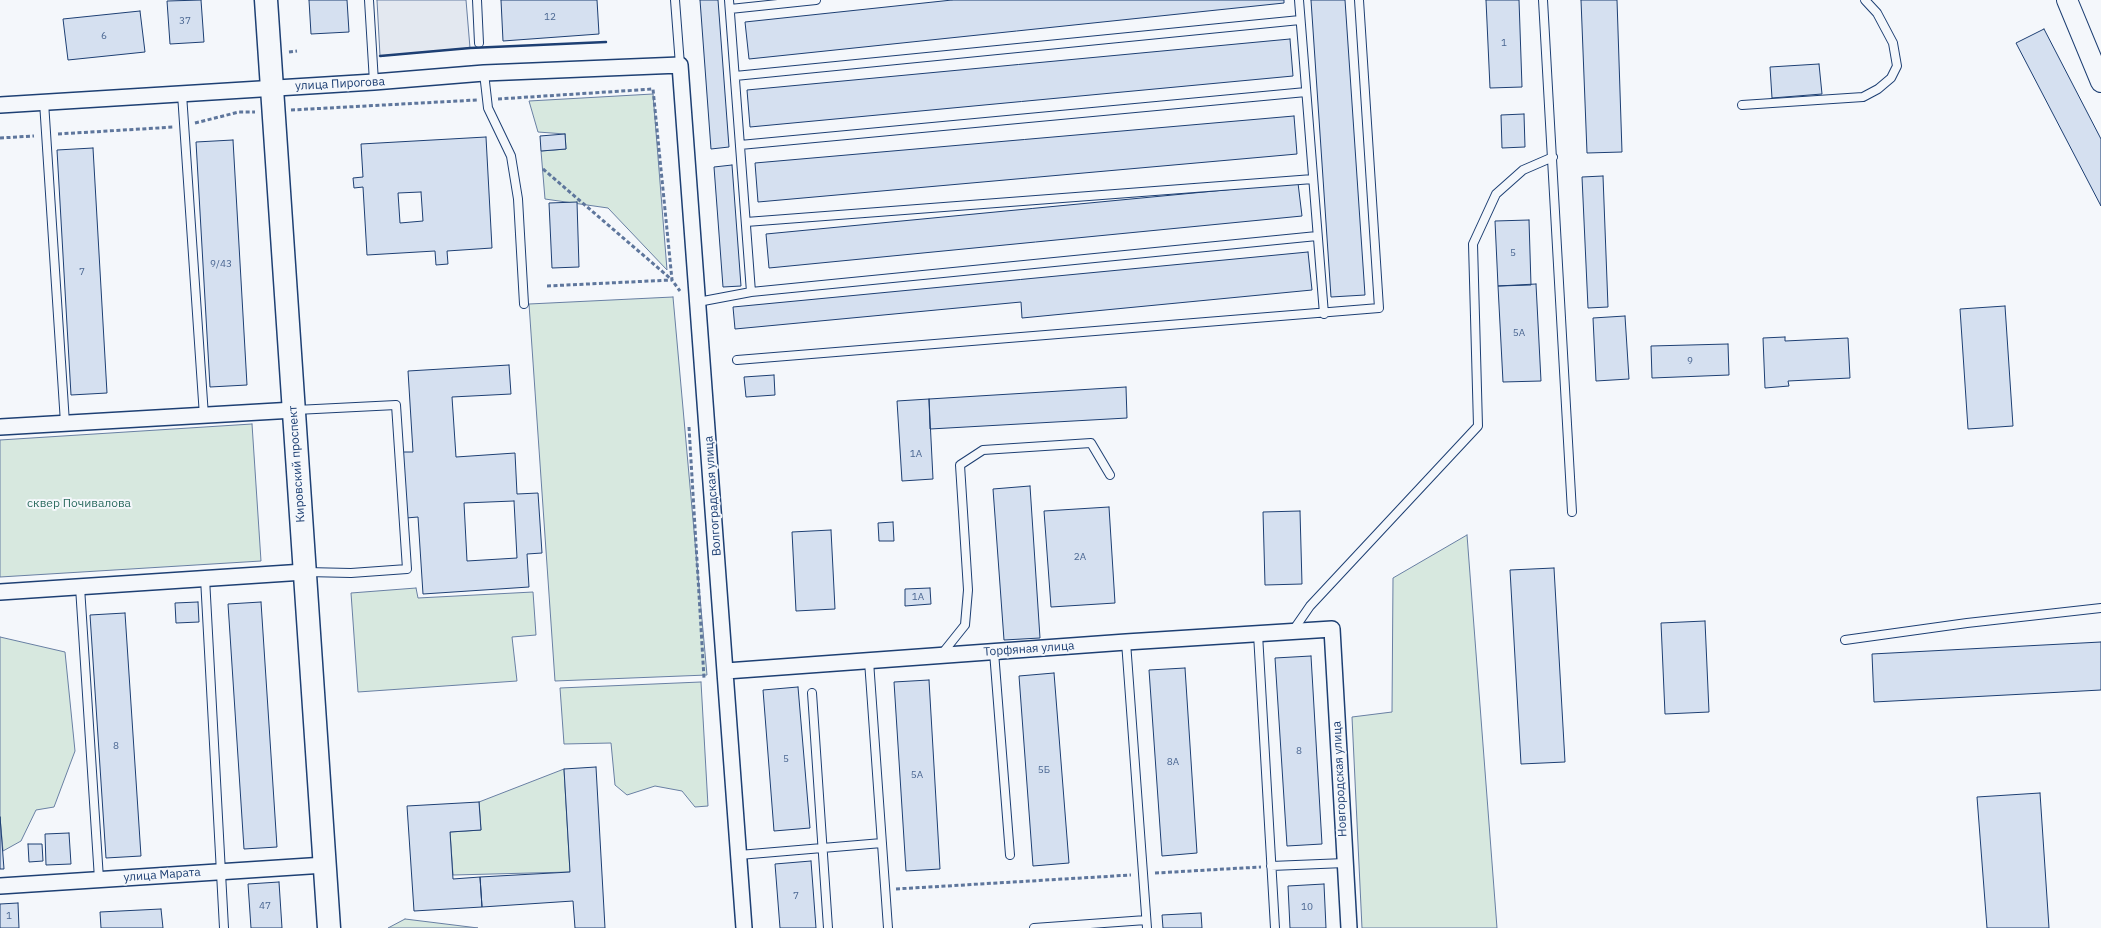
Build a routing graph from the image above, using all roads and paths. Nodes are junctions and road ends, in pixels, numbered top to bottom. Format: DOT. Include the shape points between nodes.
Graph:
graph roads {
  1 [pos="266,0"];
  2 [pos="369,0"];
  3 [pos="477,0"];
  4 [pos="675,0"];
  5 [pos="729,0"];
  6 [pos="816,0"];
  7 [pos="1299,0"];
  8 [pos="1359,0"];
  9 [pos="1543,0"];
  10 [pos="1865,0"];
  11 [pos="2067,0"];
  12 [pos="730,10"];
  13 [pos="1300,20"];
  14 [pos="479,43"];
  15 [pos="680,65"];
  16 [pos="484,73"];
  17 [pos="735,76"];
  18 [pos="374,82"];
  19 [pos="2101,82"];
  20 [pos="271,88"];
  21 [pos="1306,92"];
  22 [pos="182,94"];
  23 [pos="488,100"];
  24 [pos="44,102"];
  25 [pos="0,105"];
  26 [pos="1742,105"];
  27 [pos="273,112"];
  28 [pos="184,126"];
  29 [pos="46,135"];
  30 [pos="0,138"];
  31 [pos="740,145"];
  32 [pos="1552,157"];
  33 [pos="543,169"];
  34 [pos="1313,179"];
  35 [pos="746,222"];
  36 [pos="1317,236"];
  37 [pos="672,280"];
  38 [pos="547,286"];
  39 [pos="752,292"];
  40 [pos="681,300"];
  41 [pos="698,302"];
  42 [pos="524,304"];
  43 [pos="1324,314"];
  44 [pos="737,360"];
  45 [pos="294,410"];
  46 [pos="204,416"];
  47 [pos="688,420"];
  48 [pos="65,424"];
  49 [pos="0,427"];
  50 [pos="1110,475"];
  51 [pos="1572,512"];
  52 [pos="304,572"];
  53 [pos="205,578"];
  54 [pos="80,587"];
  55 [pos="0,592"];
  56 [pos="2101,608"];
  57 [pos="1332,630"];
  58 [pos="1292,632"];
  59 [pos="1258,634"];
  60 [pos="1846,640"];
  61 [pos="1126,642"];
  62 [pos="994,652"];
  63 [pos="940,656"];
  64 [pos="869,661"];
  65 [pos="726,672"];
  66 [pos="704,678"];
  67 [pos="812,693"];
  68 [pos="882,843"];
  69 [pos="822,848"];
  70 [pos="738,854"];
  71 [pos="1010,855"];
  72 [pos="1345,863"];
  73 [pos="325,865"];
  74 [pos="1271,866"];
  75 [pos="221,872"];
  76 [pos="1143,874"];
  77 [pos="99,880"];
  78 [pos="0,886"];
  79 [pos="885,890"];
  80 [pos="1146,924"];
  81 [pos="224,928"];
  82 [pos="329,928"];
  83 [pos="744,928"];
  84 [pos="828,928"];
  85 [pos="888,928"];
  86 [pos="1034,928"];
  87 [pos="1275,928"];
  88 [pos="1349,928"];
  1 -- 20 [label="main road, Кировский проспект"];
  2 -- 18 [label="lane"];
  3 -- 14 [label="lane"];
  4 -- 15 [label="lane"];
  5 -- 12 [label="lane"];
  6 -- 12 [label="lane"];
  7 -- 13 [label="lane"];
  8 -- 43 [label="lane" via="1379,308"];
  9 -- 32 [label="lane"];
  10 -- 26 [label="lane" via="1877,13 1893,42 1897,66 1891,78 1863,97"];
  11 -- 19 [label="street"];
  12 -- 17 [label="lane"];
  13 -- 17 [label="lane"];
  13 -- 21 [label="lane"];
  15 -- 16 [label="street, улица Пирогова"];
  15 -- 41 [label="street, Волгоградская улица"];
  16 -- 18 [label="street, улица Пирогова"];
  16 -- 23 [label="lane"];
  17 -- 31 [label="lane"];
  18 -- 20 [label="street, улица Пирогова"];
  20 -- 22 [label="street, улица Пирогова"];
  20 -- 27 [label="main road, Кировский проспект"];
  21 -- 31 [label="lane"];
  21 -- 34 [label="lane"];
  22 -- 24 [label="street, улица Пирогова"];
  22 -- 28 [label="lane"];
  23 -- 27 [label="path"];
  23 -- 37 [label="path" via="653,89"];
  23 -- 42 [label="lane" via="488,108 511,156 518,199"];
  24 -- 25 [label="street, улица Пирогова"];
  24 -- 29 [label="lane"];
  27 -- 28 [label="path" via="239,112"];
  27 -- 45 [label="main road, Кировский проспект"];
  28 -- 29 [label="path"];
  28 -- 46 [label="lane"];
  29 -- 30 [label="path"];
  29 -- 48 [label="lane"];
  31 -- 35 [label="lane"];
  32 -- 51 [label="lane"];
  32 -- 58 [label="lane" via="1523,170 1496,194 1473,244 1478,426 1310,606"];
  33 -- 37 [label="path"];
  34 -- 35 [label="lane"];
  34 -- 36 [label="lane"];
  35 -- 39 [label="lane"];
  36 -- 39 [label="lane"];
  36 -- 43 [label="lane"];
  37 -- 38 [label="path"];
  37 -- 40 [label="path" via="680,290"];
  39 -- 41 [label="lane"];
  41 -- 65 [label="street, Волгоградская улица"];
  43 -- 44 [label="lane"];
  45 -- 46 [label="street"];
  45 -- 52 [label="main road, Кировский проспект"];
  45 -- 52 [label="lane" via="396,405 407,570"];
  46 -- 48 [label="street"];
  47 -- 66 [label="path"];
  48 -- 49 [label="street"];
  50 -- 63 [label="lane" via="1090,443 983,450 960,465 968,590 965,625"];
  52 -- 53 [label="street"];
  52 -- 73 [label="main road, Кировский проспект"];
  53 -- 54 [label="street"];
  53 -- 75 [label="lane"];
  54 -- 55 [label="street"];
  54 -- 77 [label="lane"];
  56 -- 60 [label="lane"];
  57 -- 58 [label="street, Торфяная улица"];
  57 -- 72 [label="street, Новгородская улица"];
  58 -- 59 [label="street, Торфяная улица"];
  59 -- 61 [label="street, Торфяная улица"];
  59 -- 74 [label="lane"];
  61 -- 62 [label="street, Торфяная улица"];
  61 -- 76 [label="lane"];
  62 -- 63 [label="street, Торфяная улица"];
  62 -- 71 [label="lane"];
  63 -- 64 [label="street, Торфяная улица"];
  64 -- 65 [label="street, Торфяная улица"];
  64 -- 68 [label="lane"];
  65 -- 70 [label="street, Волгоградская улица"];
  67 -- 69 [label="lane"];
  68 -- 69 [label="lane"];
  68 -- 79 [label="lane"];
  69 -- 70 [label="lane"];
  69 -- 84 [label="lane"];
  70 -- 83 [label="street, Волгоградская улица"];
  72 -- 74 [label="lane"];
  72 -- 88 [label="street, Новгородская улица"];
  73 -- 75 [label="street, улица Марата"];
  73 -- 82 [label="main road, Кировский проспект"];
  74 -- 76 [label="path"];
  74 -- 87 [label="lane"];
  75 -- 77 [label="street, улица Марата"];
  75 -- 81 [label="lane"];
  76 -- 79 [label="path"];
  76 -- 80 [label="lane"];
  77 -- 78 [label="street, улица Марата"];
  79 -- 85 [label="lane"];
  80 -- 86 [label="lane"];
}
